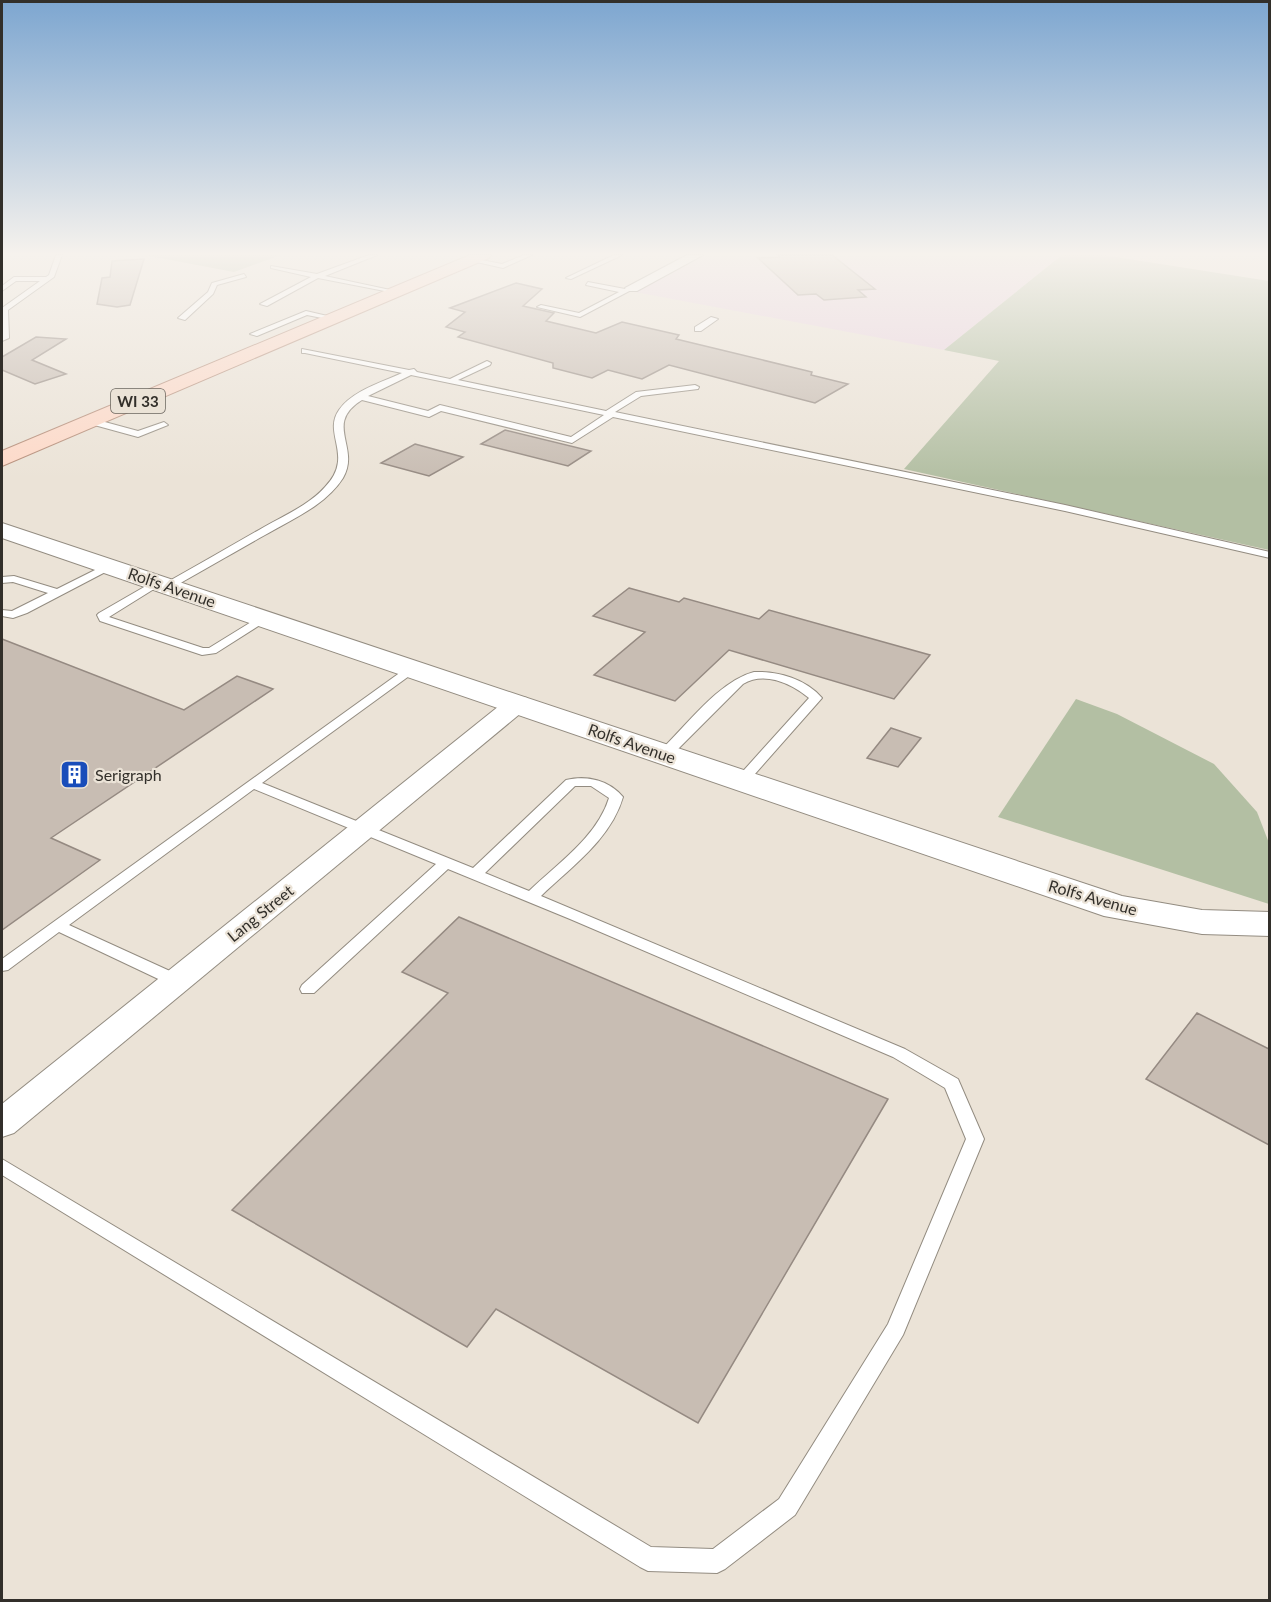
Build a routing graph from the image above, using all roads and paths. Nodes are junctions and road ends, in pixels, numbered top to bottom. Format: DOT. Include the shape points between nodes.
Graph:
graph roads {
  1 [pos="264,330"];
  2 [pos="304,330"];
  3 [pos="254,334"];
  4 [pos="305,351"];
  5 [pos="487,363"];
  6 [pos="414,371"];
  7 [pos="454,379"];
  8 [pos="695,387"];
  9 [pos="362,397"];
  10 [pos="610,413"];
  11 [pos="90,421"];
  12 [pos="164,425"];
  13 [pos="2,459"];
  14 [pos="2,530"];
  15 [pos="1269,555"];
  16 [pos="109,566"];
  17 [pos="2,580"];
  18 [pos="163,584"];
  19 [pos="58,593"];
  20 [pos="2,613"];
  21 [pos="265,618"];
  22 [pos="412,668"];
  23 [pos="518,703"];
  24 [pos="665,754"];
  25 [pos="742,780"];
  26 [pos="252,784"];
  27 [pos="363,829"];
  28 [pos="446,863"];
  29 [pos="476,875"];
  30 [pos="531,897"];
  31 [pos="1269,924"];
  32 [pos="57,925"];
  33 [pos="2,966"];
  34 [pos="177,981"];
  35 [pos="308,988"];
  36 [pos="2,1123"];
  37 [pos="2,1166"];
  1 -- 3 [label="lane"];
  2 -- 11 [label="main road, WI 33"];
  4 -- 6 [label="lane"];
  5 -- 7 [label="lane"];
  6 -- 7 [label="lane"];
  6 -- 9 [label="lane"];
  7 -- 10 [label="lane"];
  8 -- 10 [label="lane" via="639,394"];
  9 -- 10 [label="lane" via="429,414 440,408 572,440"];
  9 -- 18 [label="lane" via="343,411 338,422 345,463 331,487 306,507"];
  10 -- 15 [label="lane"];
  11 -- 12 [label="lane" via="138,434"];
  11 -- 13 [label="main road, WI 33"];
  14 -- 16 [label="street, Rolfs Avenue"];
  16 -- 18 [label="street, Rolfs Avenue"];
  16 -- 19 [label="lane"];
  17 -- 19 [label="lane" via="14,579"];
  18 -- 21 [label="street, Rolfs Avenue"];
  18 -- 21 [label="lane" via="110,609 104,619 202,652 212,651"];
  19 -- 20 [label="lane" via="13,615"];
  21 -- 22 [label="street, Rolfs Avenue"];
  22 -- 23 [label="street, Rolfs Avenue"];
  22 -- 26 [label="lane"];
  23 -- 24 [label="street, Rolfs Avenue"];
  23 -- 27 [label="street, Lang Street"];
  24 -- 25 [label="street, Rolfs Avenue"];
  24 -- 25 [label="lane" via="743,678 764,674 803,686 816,698"];
  25 -- 31 [label="street, Rolfs Avenue" via="1117,907 1202,922"];
  26 -- 27 [label="lane"];
  26 -- 32 [label="lane"];
  27 -- 28 [label="lane"];
  27 -- 34 [label="street, Lang Street"];
  28 -- 29 [label="lane"];
  28 -- 35 [label="lane"];
  29 -- 30 [label="lane"];
  29 -- 30 [label="lane" via="571,783 585,780 605,786 616,797 615,809"];
  30 -- 37 [label="lane" via="899,1053 952,1084 975,1139 896,1329 787,1507 717,1561 648,1559"];
  32 -- 33 [label="lane"];
  32 -- 34 [label="lane"];
  34 -- 36 [label="street, Lang Street"];
}
